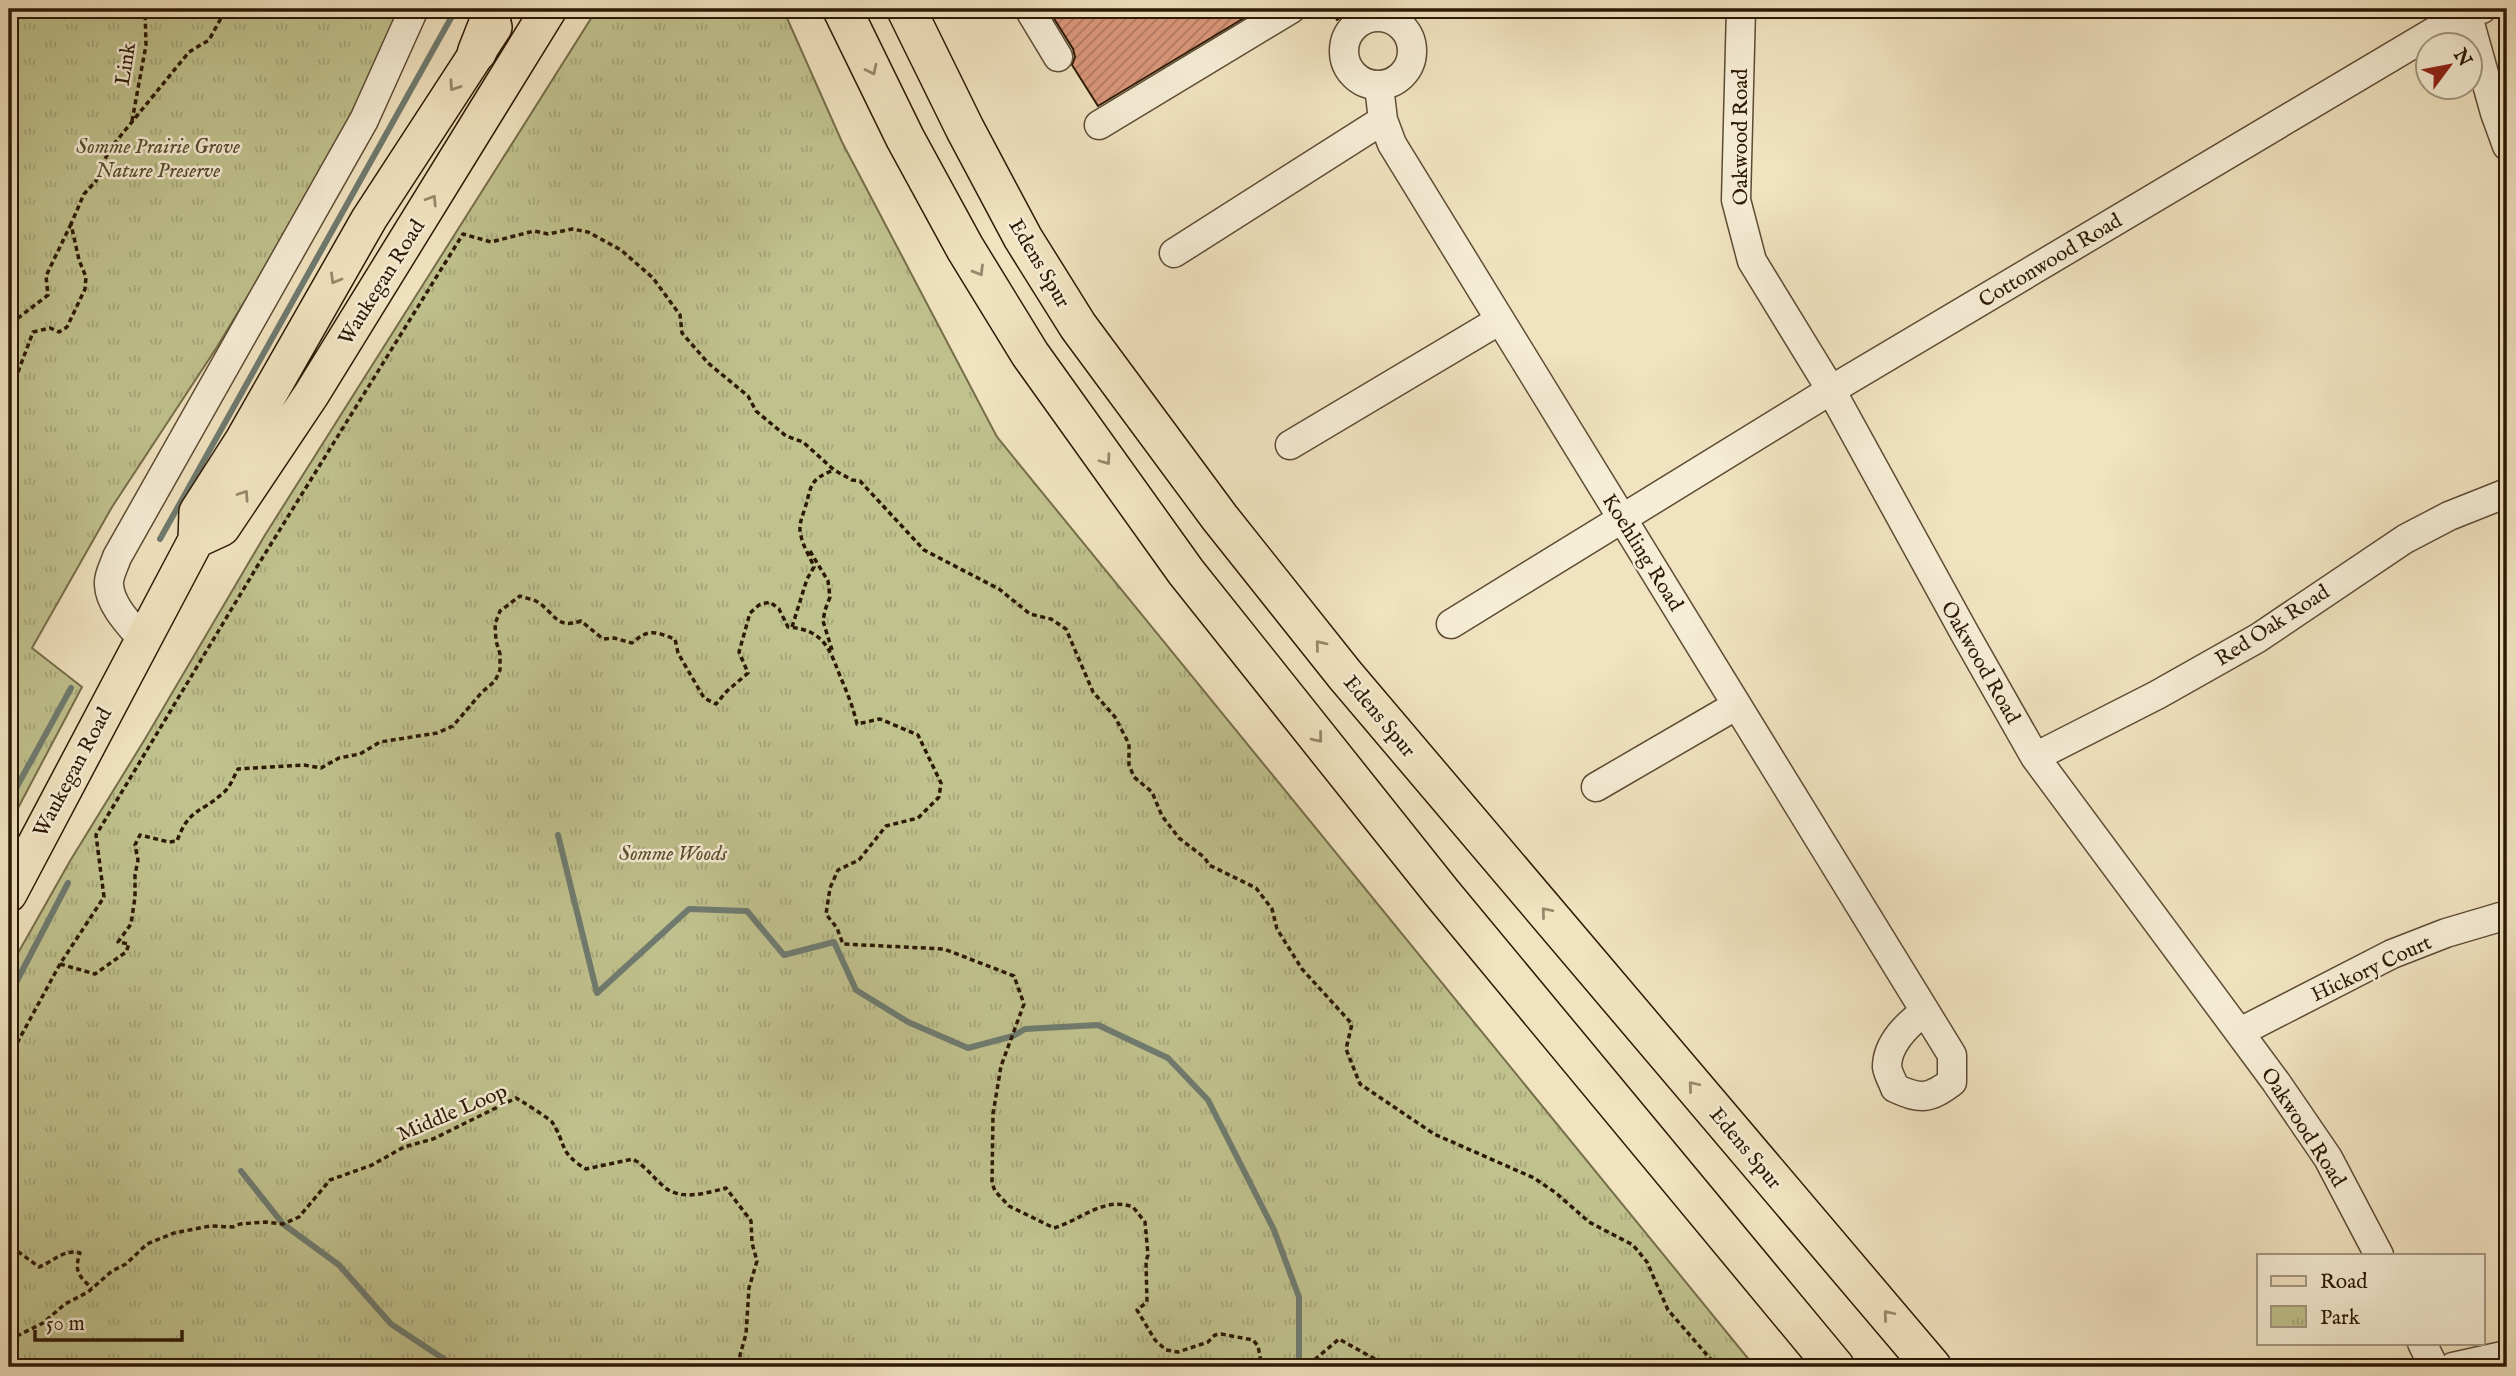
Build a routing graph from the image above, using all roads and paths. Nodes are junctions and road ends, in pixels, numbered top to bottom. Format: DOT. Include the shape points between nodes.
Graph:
graph roads {
  1 [pos="145,9"];
  2 [pos="226,9"];
  3 [pos="414,9"];
  4 [pos="494,9"];
  5 [pos="505,9"];
  6 [pos="550,9"];
  7 [pos="842,9"];
  8 [pos="906,9"];
  9 [pos="1029,9"];
  10 [pos="1292,9"];
  11 [pos="1331,9"];
  12 [pos="1741,9"];
  13 [pos="2471,10"];
  14 [pos="1352,22"];
  15 [pos="477,52"];
  16 [pos="1058,57"];
  17 [pos="1379,86"];
  18 [pos="1383,120"];
  19 [pos="131,123"];
  20 [pos="1099,125"];
  21 [pos="2507,146"];
  22 [pos="71,224"];
  23 [pos="1174,253"];
  24 [pos="1500,320"];
  25 [pos="9,342"];
  26 [pos="1831,390"];
  27 [pos="9,396"];
  28 [pos="1290,444"];
  29 [pos="834,470"];
  30 [pos="2507,494"];
  31 [pos="1621,517"];
  32 [pos="801,538"];
  33 [pos="196,540"];
  34 [pos="1451,624"];
  35 [pos="792,627"];
  36 [pos="142,639"];
  37 [pos="832,652"];
  38 [pos="1737,705"];
  39 [pos="2035,757"];
  40 [pos="1596,788"];
  41 [pos="9,894"];
  42 [pos="2507,915"];
  43 [pos="60,964"];
  44 [pos="1925,1011"];
  45 [pos="2240,1032"];
  46 [pos="9,1058"];
  47 [pos="9,1237"];
  48 [pos="2378,1254"];
  49 [pos="92,1288"];
  50 [pos="9,1340"];
  51 [pos="2422,1344"];
  52 [pos="2507,1355"];
  53 [pos="741,1367"];
  54 [pos="1262,1367"];
  55 [pos="1282,1367"];
  56 [pos="1389,1367"];
  57 [pos="1715,1367"];
  58 [pos="1835,1367"];
  59 [pos="1932,1367"];
  60 [pos="2434,1367"];
  61 [pos="2454,1367"];
  1 -- 19 [label="path, Link" via="146,45"];
  2 -- 19 [label="path" via="209,40 189,52"];
  3 -- 36 [label="street" via="364,120 117,557 108,583 111,595"];
  4 -- 15 [label="highway"];
  5 -- 15 [label="main road, Waukegan Road"];
  33 -- 6 [label="main road, Waukegan Road, one-way" via="222,528 312,396"];
  7 -- 58 [label="highway, one-way" via="965,248 1030,354 1186,572 1441,893"];
  59 -- 8 [label="highway, Edens Spur, one-way" via="1345,675 1220,518 1077,326 965,129"];
  9 -- 16 [label="street"];
  10 -- 20 [label="street"];
  11 -- 14 [label="path"];
  12 -- 26 [label="street, Oakwood Road" via="1737,200 1752,261"];
  13 -- 21 [label="street"];
  13 -- 26 [label="street, Cottonwood Road"];
  14 -- 17 [label="street" via="1344,47 1349,70 1357,79"];
  14 -- 17 [label="street" via="1381,16 1392,19 1409,35 1413,58 1408,69 1401,78"];
  15 -- 33 [label="main road, Waukegan Road, one-way" via="369,219 197,512"];
  17 -- 18 [label="street, Koehling Road"];
  18 -- 23 [label="street"];
  18 -- 24 [label="street, Koehling Road" via="1392,144"];
  19 -- 22 [label="path" via="109,150"];
  22 -- 25 [label="path" via="46,276 48,295 18,318"];
  22 -- 27 [label="path" via="86,277 85,289 67,327 59,332 50,328 33,332"];
  24 -- 28 [label="street"];
  24 -- 31 [label="street, Koehling Road"];
  26 -- 31 [label="street, Cottonwood Road"];
  26 -- 39 [label="street, Oakwood Road"];
  29 -- 32 [label="path" via="822,474 808,491 799,524"];
  29 -- 43 [label="path" via="803,442 774,428 736,384 708,363 682,333 680,315 660,288 621,250 588,232 572,229 534,231 491,242 463,234 96,835 104,897"];
  29 -- 57 [label="path" via="860,481 924,550 999,589 1030,614 1066,629 1093,692 1115,717 1129,744 1134,777 1152,792 1162,816 1209,865 1256,888 1272,909 1277,929 1302,969 1352,1024 1346,1049 1360,1084 1434,1134 1534,1178 1589,1222 1633,1245 1647,1262 1668,1310"];
  30 -- 39 [label="street, Red Oak Road" via="2404,538 2258,638"];
  31 -- 34 [label="street, Cottonwood Road"];
  31 -- 38 [label="street, Koehling Road"];
  32 -- 35 [label="path" via="814,567"];
  32 -- 37 [label="path" via="828,581 831,597 823,621"];
  33 -- 36 [label="main road, Waukegan Road"];
  35 -- 37 [label="path" via="816,636"];
  35 -- 43 [label="path" via="770,602 750,613 739,652 748,673 716,704 704,698 675,639 653,632 632,643 603,639 581,621 558,622 536,601 520,596 500,611 495,624 500,670 495,681 453,726 380,742 321,768 237,769 226,792 189,816 177,841 140,835 135,845 138,860 131,924 118,942 129,944 126,952 95,974"];
  36 -- 41 [label="main road, Waukegan Road"];
  37 -- 54 [label="path" via="857,724 880,719 918,735 941,783 939,797 918,818 886,826 859,860 838,870 826,914 843,944 944,949 1014,976 1024,1004 1002,1066 993,1114 995,1191 1009,1206 1054,1228 1102,1206 1133,1207 1144,1222 1148,1255 1147,1302 1137,1310 1155,1340 1166,1350 1178,1352 1215,1335 1253,1339"];
  38 -- 40 [label="street"];
  38 -- 44 [label="street, Koehling Road"];
  39 -- 45 [label="street, Oakwood Road"];
  42 -- 45 [label="street, Hickory Court" via="2392,954"];
  43 -- 46 [label="path"];
  45 -- 48 [label="street, Oakwood Road" via="2328,1158"];
  47 -- 49 [label="path" via="16,1250 40,1267 63,1254 80,1253 79,1277"];
  49 -- 50 [label="path, Middle Loop" via="43,1323"];
  49 -- 53 [label="path, Middle Loop" via="147,1244 174,1233 210,1226 283,1224 299,1217 330,1180 433,1139 516,1098 552,1121 562,1148 586,1169 633,1159 665,1189 695,1197 726,1188 751,1221 757,1261 749,1288"];
  51 -- 60 [label="street"];
  52 -- 61 [label="street"];
  55 -- 56 [label="path" via="1312,1362 1339,1339"];
}
